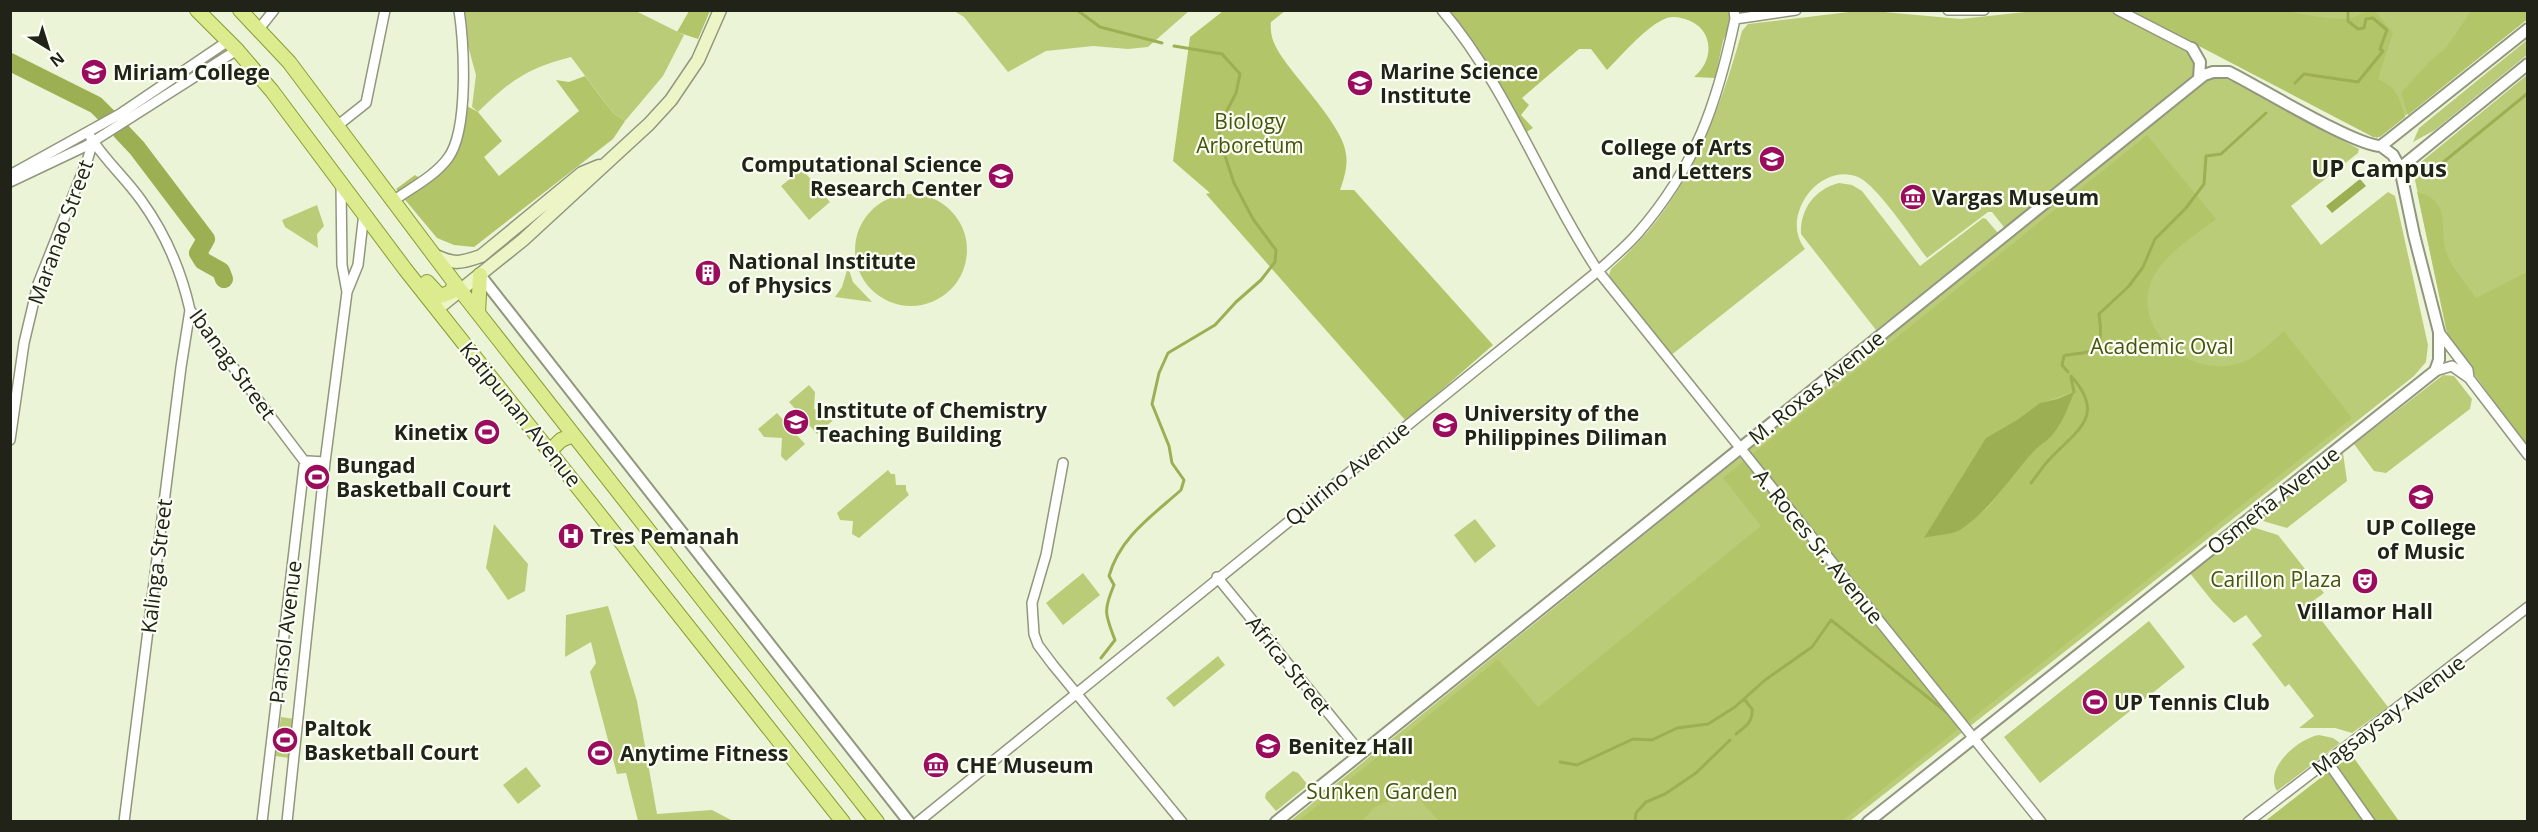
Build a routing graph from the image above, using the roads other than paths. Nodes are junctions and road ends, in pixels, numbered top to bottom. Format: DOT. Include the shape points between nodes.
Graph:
graph roads {
  1 [pos="197,10"];
  2 [pos="240,10"];
  3 [pos="274,10"];
  4 [pos="385,10"];
  5 [pos="459,10"];
  6 [pos="720,10"];
  7 [pos="1442,10"];
  8 [pos="1796,10"];
  9 [pos="1948,10"];
  10 [pos="1984,10"];
  11 [pos="2118,10"];
  12 [pos="1734,15"];
  13 [pos="259,29"];
  14 [pos="2528,29"];
  15 [pos="232,46"];
  16 [pos="2193,48"];
  17 [pos="2528,64"];
  18 [pos="2199,79"];
  19 [pos="297,124"];
  20 [pos="337,126"];
  21 [pos="90,137"];
  22 [pos="2381,146"];
  23 [pos="603,165"];
  24 [pos="2400,168"];
  25 [pos="10,175"];
  26 [pos="10,182"];
  27 [pos="341,182"];
  28 [pos="393,201"];
  29 [pos="364,212"];
  30 [pos="432,254"];
  31 [pos="1598,271"];
  32 [pos="480,275"];
  33 [pos="458,287"];
  34 [pos="347,292"];
  35 [pos="437,309"];
  36 [pos="190,310"];
  37 [pos="478,313"];
  38 [pos="2439,332"];
  39 [pos="2434,371"];
  40 [pos="2469,378"];
  41 [pos="573,435"];
  42 [pos="10,440"];
  43 [pos="1740,448"];
  44 [pos="550,450"];
  45 [pos="2528,455"];
  46 [pos="305,462"];
  47 [pos="325,462"];
  48 [pos="1063,463"];
  49 [pos="1217,577"];
  50 [pos="2528,608"];
  51 [pos="734,640"];
  52 [pos="713,656"];
  53 [pos="1076,693"];
  54 [pos="1973,738"];
  55 [pos="1361,753"];
  56 [pos="2326,762"];
  57 [pos="124,822"];
  58 [pos="262,822"];
  59 [pos="287,822"];
  60 [pos="843,822"];
  61 [pos="877,822"];
  62 [pos="909,822"];
  63 [pos="918,822"];
  64 [pos="1182,822"];
  65 [pos="1276,822"];
  66 [pos="1868,822"];
  67 [pos="2041,822"];
  68 [pos="2248,822"];
  69 [pos="2370,822"];
  1 -- 15 [label="main road, Katipunan Avenue"];
  2 -- 13 [label="main road, Katipunan Avenue"];
  3 -- 13 [label="street"];
  4 -- 20 [label="street" via="366,103"];
  5 -- 28 [label="street" via="463,81 454,147 440,167"];
  6 -- 23 [label="main road" via="698,60 672,100"];
  7 -- 31 [label="street, A. Roces Sr. Avenue" via="1490,75"];
  8 -- 12 [label="street"];
  9 -- 10 [label="street"];
  11 -- 16 [label="street"];
  12 -- 31 [label="street, Quirino Avenue" via="1722,82 1685,167 1637,235"];
  13 -- 20 [label="main road, Katipunan Avenue"];
  14 -- 22 [label="street"];
  15 -- 19 [label="main road, Katipunan Avenue"];
  15 -- 21 [label="street"];
  16 -- 18 [label="street" via="2200,62"];
  17 -- 24 [label="street"];
  18 -- 22 [label="street, M. Roxas Avenue" via="2213,72 2229,72 2346,134"];
  18 -- 43 [label="street, M. Roxas Avenue"];
  19 -- 27 [label="main road, Katipunan Avenue"];
  19 -- 33 [label="main road" via="327,148 435,293 446,296"];
  20 -- 28 [label="main road, Katipunan Avenue"];
  21 -- 25 [label="street"];
  21 -- 26 [label="street"];
  21 -- 36 [label="street, Ibanag Street" via="141,200 171,250"];
  21 -- 42 [label="street, Maranao Street" via="38,284 24,343"];
  22 -- 24 [label="street" via="2393,155"];
  23 -- 30 [label="main road" via="582,174 481,256 449,263"];
  23 -- 32 [label="main road"];
  24 -- 38 [label="street"];
  27 -- 29 [label="main road, Katipunan Avenue"];
  27 -- 34 [label="street, Pansol Avenue" via="342,265"];
  28 -- 30 [label="main road, Katipunan Avenue"];
  29 -- 34 [label="street, Pansol Avenue" via="358,265"];
  29 -- 35 [label="main road, Katipunan Avenue"];
  30 -- 33 [label="main road, Katipunan Avenue"];
  31 -- 43 [label="street, A. Roces Sr. Avenue"];
  31 -- 49 [label="street, Quirino Avenue"];
  32 -- 33 [label="main road"];
  32 -- 37 [label="main road"];
  32 -- 62 [label="street"];
  33 -- 35 [label="main road"];
  33 -- 37 [label="main road, Katipunan Avenue"];
  34 -- 47 [label="street, Pansol Avenue"];
  35 -- 44 [label="main road, Katipunan Avenue"];
  36 -- 46 [label="street, Ibanag Street"];
  36 -- 57 [label="street, Kalinga Street"];
  37 -- 41 [label="main road, Katipunan Avenue"];
  38 -- 39 [label="street" via="2440,352"];
  38 -- 40 [label="street" via="2468,370"];
  39 -- 40 [label="street" via="2452,366"];
  39 -- 54 [label="street, Osmeña Avenue"];
  40 -- 45 [label="street"];
  41 -- 44 [label="main road"];
  41 -- 51 [label="main road, Katipunan Avenue"];
  43 -- 54 [label="street, A. Roces Sr. Avenue"];
  43 -- 55 [label="street, M. Roxas Avenue"];
  44 -- 52 [label="main road, Katipunan Avenue"];
  46 -- 47 [label="street"];
  46 -- 58 [label="street, Pansol Avenue"];
  47 -- 59 [label="street, Pansol Avenue"];
  48 -- 53 [label="street" via="1046,555 1032,603 1038,645"];
  49 -- 53 [label="street, Quirino Avenue"];
  49 -- 55 [label="street, Africa Street"];
  50 -- 56 [label="street, Magsaysay Avenue"];
  51 -- 52 [label="main road"];
  51 -- 61 [label="main road, Katipunan Avenue"];
  52 -- 60 [label="main road, Katipunan Avenue"];
  53 -- 63 [label="street, Quirino Avenue"];
  53 -- 64 [label="street"];
  54 -- 66 [label="street, Osmeña Avenue"];
  54 -- 67 [label="street, A. Roces Sr. Avenue"];
  55 -- 65 [label="street, M. Roxas Avenue"];
  56 -- 68 [label="street, Magsaysay Avenue"];
  56 -- 69 [label="street"];
}
